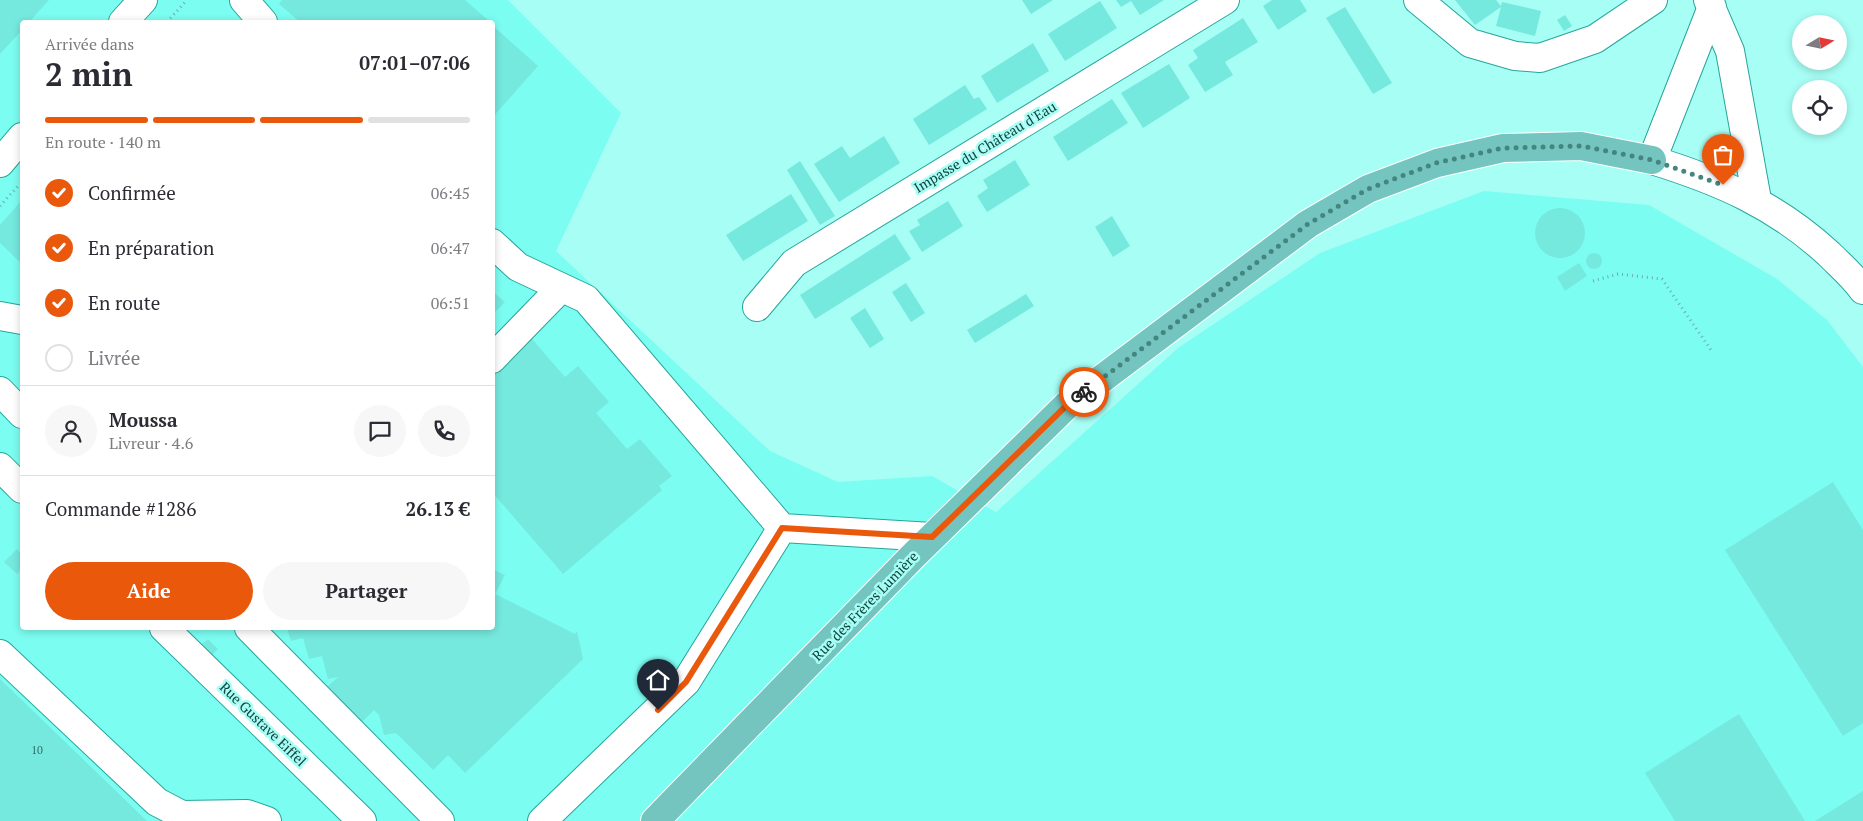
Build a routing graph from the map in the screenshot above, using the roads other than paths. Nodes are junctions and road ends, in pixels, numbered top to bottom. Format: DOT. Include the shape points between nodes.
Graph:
graph roads {
  1 [pos="143,0"];
  2 [pos="244,0"];
  3 [pos="1225,0"];
  4 [pos="1418,0"];
  5 [pos="1653,0"];
  6 [pos="1710,3"];
  7 [pos="125,20"];
  8 [pos="261,20"];
  9 [pos="20,139"];
  10 [pos="1652,160"];
  11 [pos="0,163"];
  12 [pos="1757,200"];
  13 [pos="495,246"];
  14 [pos="561,288"];
  15 [pos="1863,290"];
  16 [pos="757,307"];
  17 [pos="0,316"];
  18 [pos="20,320"];
  19 [pos="495,356"];
  20 [pos="0,391"];
  21 [pos="20,412"];
  22 [pos="782,528"];
  23 [pos="932,537"];
  24 [pos="166,630"];
  25 [pos="252,630"];
  26 [pos="0,654"];
  27 [pos="267,821"];
  28 [pos="362,821"];
  29 [pos="440,821"];
  30 [pos="542,821"];
  31 [pos="655,821"];
  1 -- 7 [label="street"];
  2 -- 8 [label="street"];
  3 -- 16 [label="street, Impasse du Château d'Eau" via="794,263"];
  4 -- 5 [label="street" via="1470,43 1515,56 1540,58 1595,39"];
  6 -- 10 [label="street"];
  6 -- 12 [label="street" via="1730,51"];
  9 -- 11 [label="street"];
  10 -- 12 [label="street, Rue des Frères Lumière" via="1706,177"];
  10 -- 23 [label="main road, Rue des Frères Lumière" via="1581,146 1503,148 1436,163 1368,189 1308,224 1067,405"];
  12 -- 15 [label="street, Rue des Frères Lumière" via="1808,235"];
  13 -- 14 [label="street" via="518,267"];
  14 -- 19 [label="street"];
  14 -- 22 [label="street" via="586,299"];
  17 -- 18 [label="street"];
  20 -- 21 [label="street"];
  22 -- 23 [label="street"];
  22 -- 30 [label="street" via="686,682"];
  23 -- 31 [label="main road, Rue des Frères Lumière"];
  24 -- 28 [label="street, Rue Gustave Eiffel"];
  25 -- 29 [label="street"];
  26 -- 27 [label="street" via="157,802 182,815 247,814"];
}
